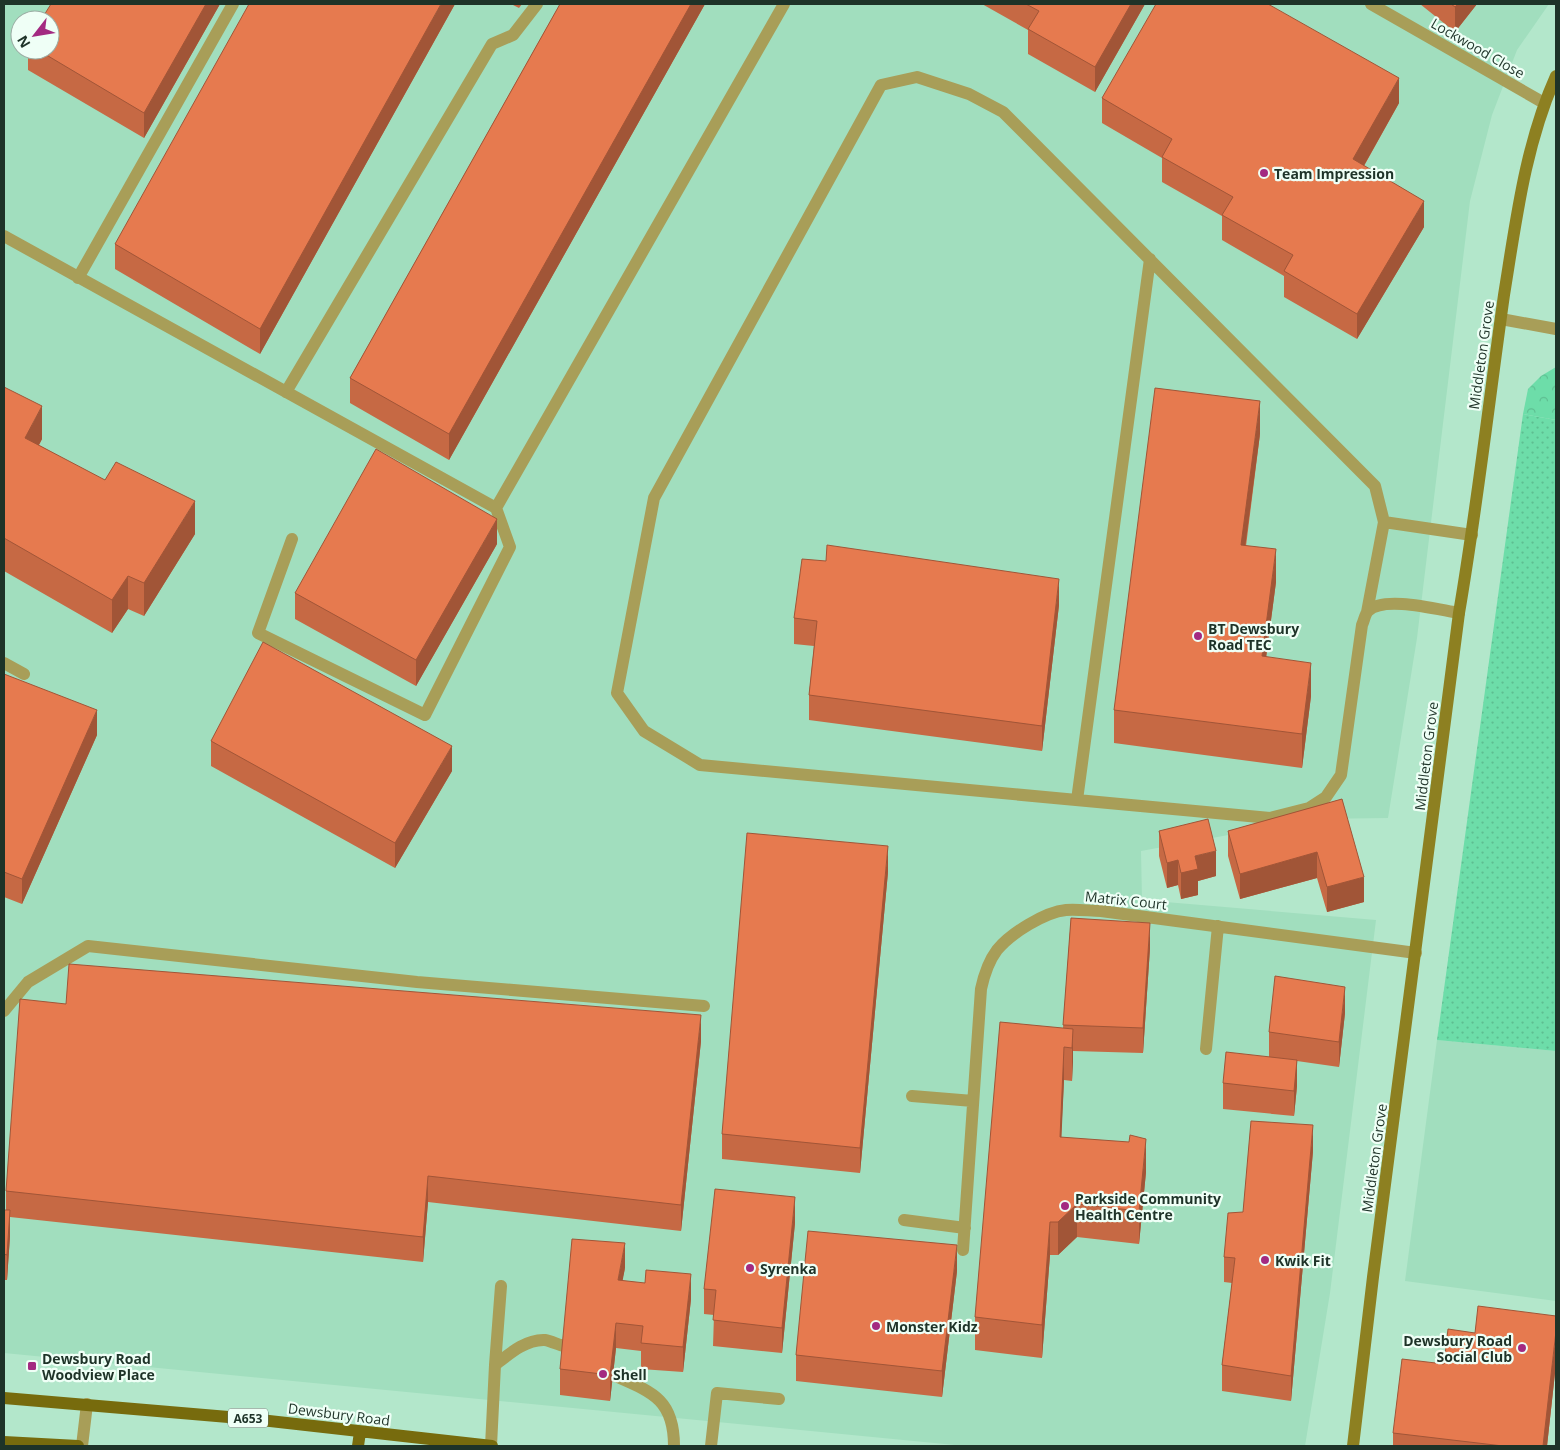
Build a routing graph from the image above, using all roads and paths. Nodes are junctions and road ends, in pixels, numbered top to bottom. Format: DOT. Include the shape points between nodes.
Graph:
graph roads {
  1 [pos="234,4"];
  2 [pos="537,4"];
  3 [pos="784,4"];
  4 [pos="1371,4"];
  5 [pos="1556,76"];
  6 [pos="1544,103"];
  7 [pos="4,236"];
  8 [pos="1150,259"];
  9 [pos="78,278"];
  10 [pos="1501,319"];
  11 [pos="1556,330"];
  12 [pos="286,392"];
  13 [pos="496,508"];
  14 [pos="1384,522"];
  15 [pos="1472,536"];
  16 [pos="292,539"];
  17 [pos="1367,612"];
  18 [pos="1459,613"];
  19 [pos="4,663"];
  20 [pos="24,674"];
  21 [pos="1077,800"];
  22 [pos="1218,926"];
  23 [pos="1416,952"];
  24 [pos="704,1006"];
  25 [pos="4,1011"];
  26 [pos="1206,1049"];
  27 [pos="912,1096"];
  28 [pos="973,1101"];
  29 [pos="904,1220"];
  30 [pos="965,1228"];
  31 [pos="963,1250"];
  32 [pos="501,1286"];
  33 [pos="564,1346"];
  34 [pos="495,1364"];
  35 [pos="613,1375"];
  36 [pos="4,1398"];
  37 [pos="779,1399"];
  38 [pos="87,1404"];
  39 [pos="360,1432"];
  40 [pos="4,1442"];
  41 [pos="78,1446"];
  42 [pos="82,1446"];
  43 [pos="358,1446"];
  44 [pos="491,1446"];
  45 [pos="674,1446"];
  46 [pos="711,1446"];
  47 [pos="1353,1446"];
  1 -- 9 [label="street"];
  2 -- 12 [label="street" via="513,35 492,44"];
  3 -- 13 [label="street"];
  4 -- 6 [label="street, Lockwood Close"];
  5 -- 6 [label="street, Middleton Grove"];
  6 -- 10 [label="street, Middleton Grove" via="1518,204"];
  7 -- 9 [label="street"];
  8 -- 14 [label="street" via="1375,486"];
  8 -- 21 [label="street"];
  8 -- 21 [label="street" via="1003,112 969,94 917,77 881,85 654,498 617,694 644,731 700,765"];
  9 -- 12 [label="street"];
  10 -- 11 [label="street"];
  10 -- 15 [label="street, Middleton Grove"];
  12 -- 13 [label="street"];
  13 -- 16 [label="street" via="510,547 425,715 258,634"];
  14 -- 15 [label="street"];
  14 -- 17 [label="street"];
  15 -- 18 [label="street, Middleton Grove"];
  17 -- 18 [label="street" via="1377,605 1403,604"];
  17 -- 21 [label="street" via="1341,775 1326,797 1310,808 1270,818"];
  18 -- 23 [label="street, Middleton Grove"];
  19 -- 20 [label="street"];
  22 -- 23 [label="street, Matrix Court"];
  22 -- 26 [label="street"];
  22 -- 28 [label="street, Matrix Court" via="1101,911 1066,910 1019,931 997,950 985,971 980,989"];
  23 -- 47 [label="street, Middleton Grove"];
  24 -- 25 [label="street" via="417,982 88,946 28,982"];
  27 -- 28 [label="street"];
  28 -- 30 [label="street, Matrix Court"];
  29 -- 30 [label="street"];
  30 -- 31 [label="street, Matrix Court"];
  32 -- 34 [label="street"];
  33 -- 34 [label="street" via="546,1340 530,1343"];
  34 -- 44 [label="street"];
  35 -- 45 [label="street" via="653,1394 666,1406"];
  36 -- 38 [label="main road, Dewsbury Road / A653"];
  37 -- 46 [label="street" via="716,1393"];
  38 -- 39 [label="main road, Dewsbury Road / A653"];
  38 -- 42 [label="street"];
  39 -- 43 [label="main road"];
  39 -- 44 [label="main road, Dewsbury Road / A653"];
  40 -- 41 [label="main road"];
}
